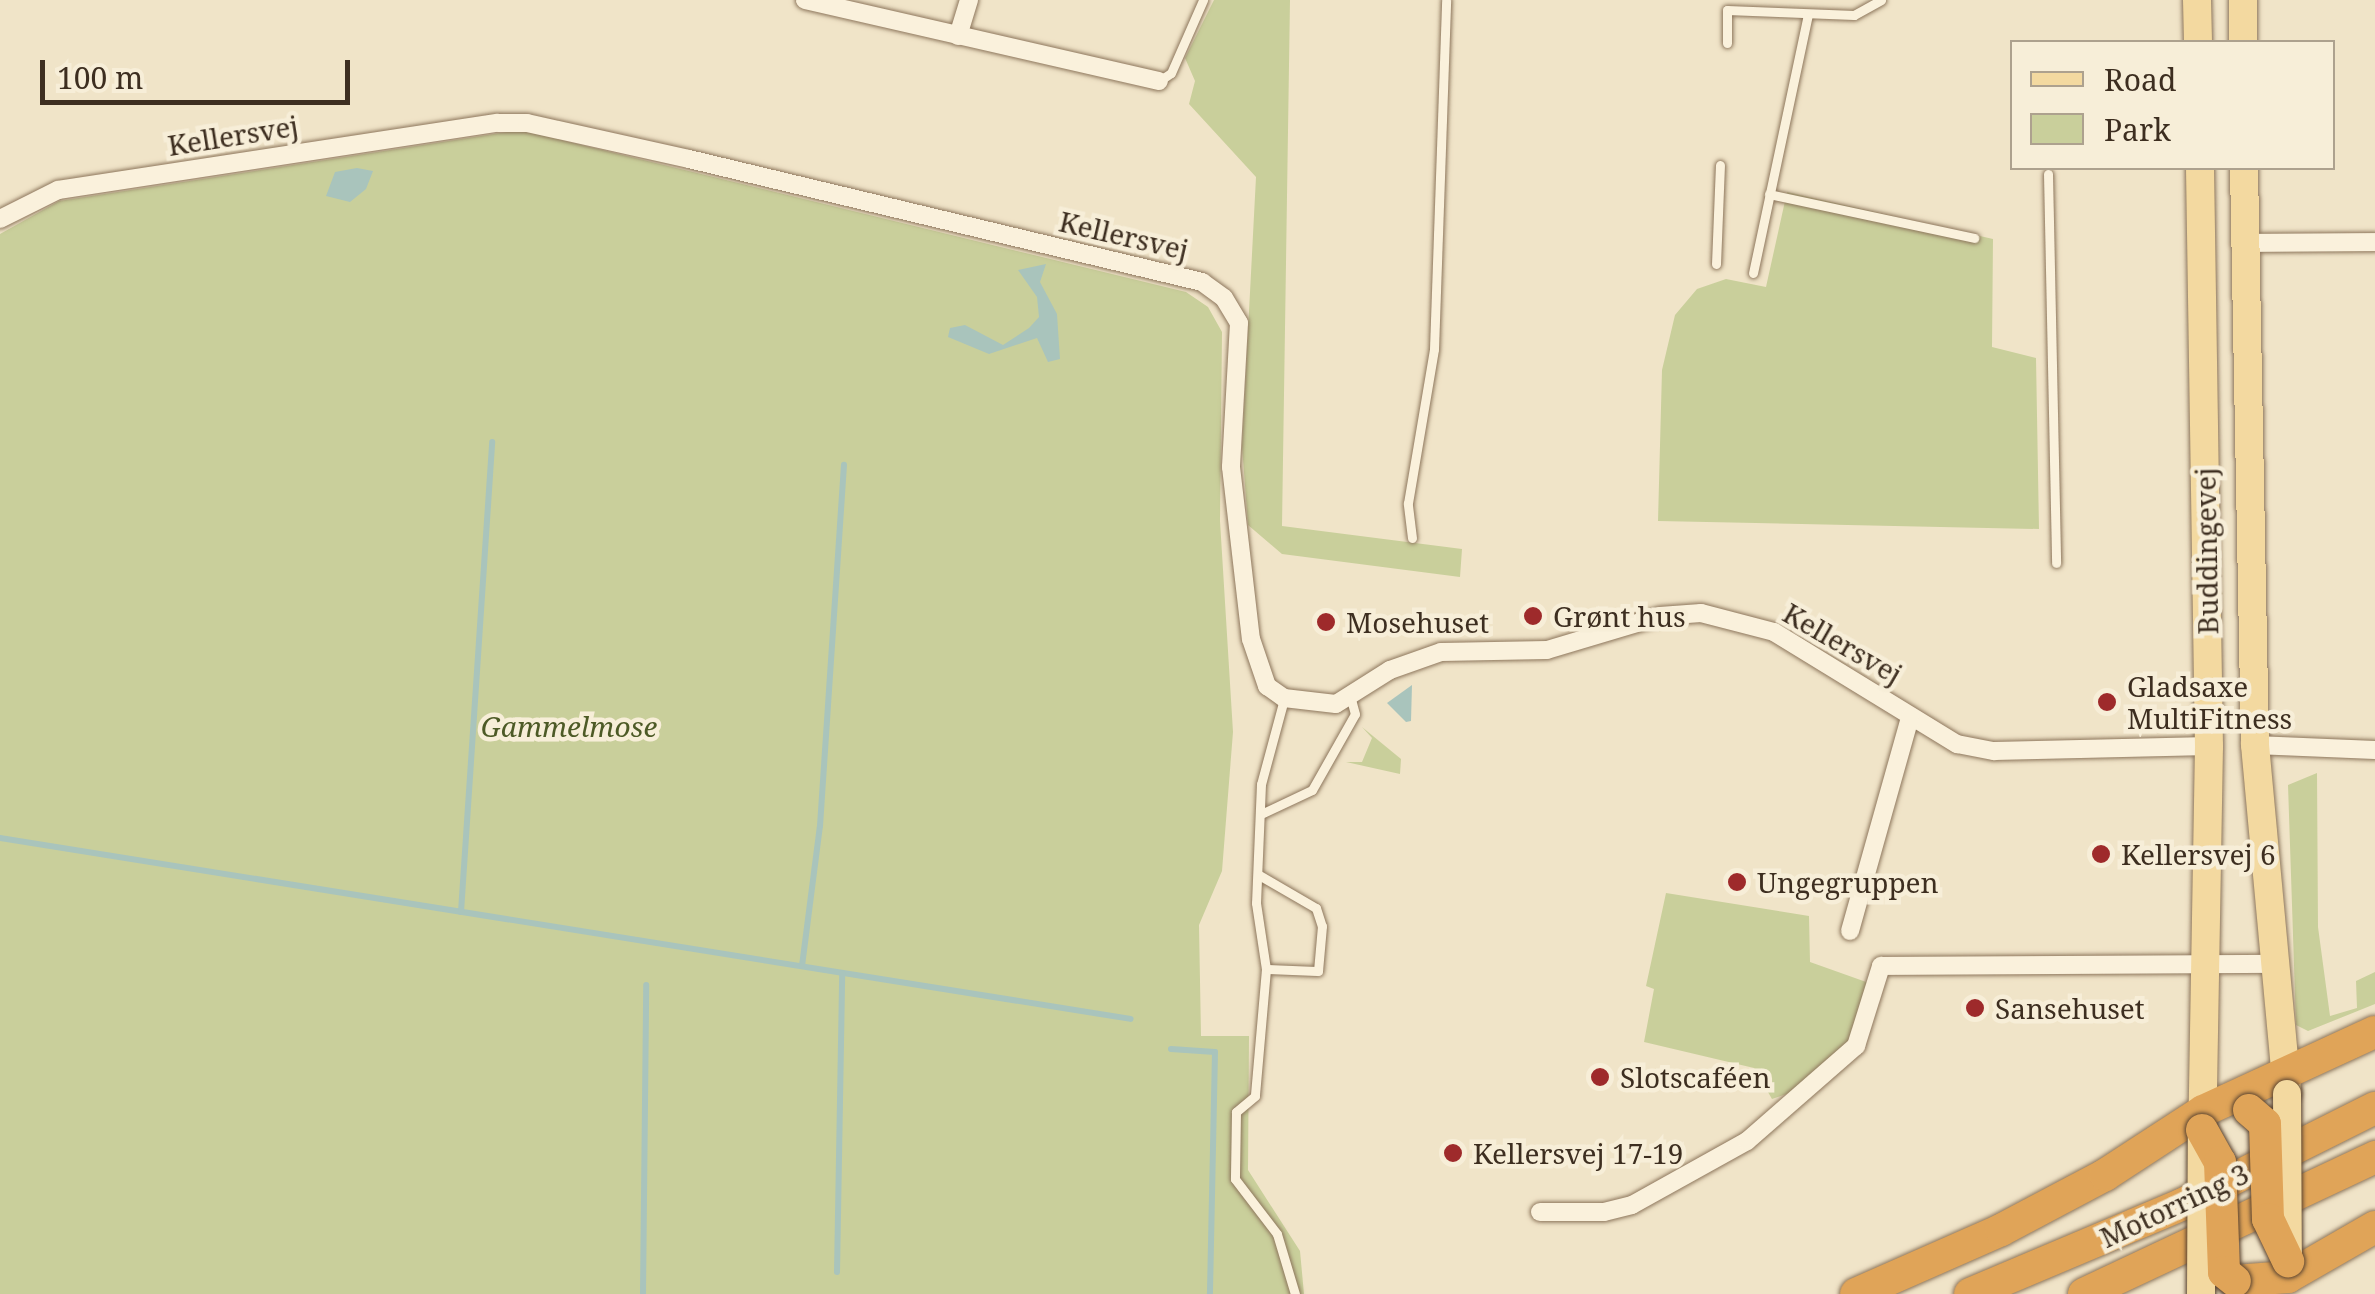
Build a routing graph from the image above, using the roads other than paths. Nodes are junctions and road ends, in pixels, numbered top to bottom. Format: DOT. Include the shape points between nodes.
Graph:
graph roads {
  1 [pos="804,0"];
  2 [pos="969,0"];
  3 [pos="1203,0"];
  4 [pos="1446,0"];
  5 [pos="1880,0"];
  6 [pos="2197,0"];
  7 [pos="2243,0"];
  8 [pos="1808,15"];
  9 [pos="958,36"];
  10 [pos="2198,40"];
  11 [pos="2243,40"];
  12 [pos="1726,43"];
  13 [pos="1159,82"];
  14 [pos="1720,165"];
  15 [pos="2200,170"];
  16 [pos="2244,170"];
  17 [pos="2048,174"];
  18 [pos="1769,194"];
  19 [pos="0,218"];
  20 [pos="1974,238"];
  21 [pos="2375,242"];
  22 [pos="2246,243"];
  23 [pos="1716,264"];
  24 [pos="1753,273"];
  25 [pos="1412,538"];
  26 [pos="2056,564"];
  27 [pos="1284,698"];
  28 [pos="1351,699"];
  29 [pos="1910,717"];
  30 [pos="2209,746"];
  31 [pos="2255,746"];
  32 [pos="2375,750"];
  33 [pos="1261,814"];
  34 [pos="1259,875"];
  35 [pos="1850,931"];
  36 [pos="2280,964"];
  37 [pos="2206,967"];
  38 [pos="1266,969"];
  39 [pos="2375,1032"];
  40 [pos="2286,1083"];
  41 [pos="2375,1108"];
  42 [pos="2202,1120"];
  43 [pos="2375,1157"];
  44 [pos="1540,1212"];
  45 [pos="2375,1228"];
  46 [pos="2288,1261"];
  47 [pos="2242,1286"];
  48 [pos="1295,1294"];
  49 [pos="1856,1294"];
  50 [pos="1970,1294"];
  51 [pos="2084,1294"];
  52 [pos="2201,1294"];
  1 -- 9 [label="street"];
  2 -- 9 [label="street"];
  3 -- 13 [label="lane" via="1171,73"];
  4 -- 25 [label="lane" via="1434,350 1408,503"];
  5 -- 8 [label="lane" via="1854,15"];
  6 -- 10 [label="main road"];
  7 -- 11 [label="main road"];
  8 -- 12 [label="lane" via="1727,10"];
  8 -- 18 [label="lane"];
  9 -- 13 [label="street"];
  14 -- 23 [label="lane"];
  15 -- 30 [label="main road, Buddingevej"];
  16 -- 22 [label="main road, Buddingevej"];
  17 -- 26 [label="lane"];
  18 -- 20 [label="lane"];
  18 -- 24 [label="lane"];
  19 -- 27 [label="street, Kellersvej" via="58,190 512,122 1202,282 1224,298 1239,324 1233,510 1258,672"];
  21 -- 22 [label="street"];
  22 -- 31 [label="main road, Buddingevej"];
  27 -- 28 [label="street" via="1316,705"];
  27 -- 33 [label="lane" via="1261,784"];
  28 -- 29 [label="street, Kellersvej" via="1390,670 1441,652 1547,650 1660,616 1701,613 1774,632"];
  28 -- 33 [label="lane" via="1355,714 1312,790"];
  29 -- 30 [label="street, Kellersvej" via="1957,744 1994,751"];
  29 -- 35 [label="street, Kellersvej"];
  30 -- 37 [label="main road, Buddingevej"];
  31 -- 32 [label="street"];
  31 -- 36 [label="main road, Buddingevej"];
  33 -- 34 [label="lane"];
  34 -- 38 [label="lane" via="1257,928"];
  34 -- 38 [label="lane" via="1316,908 1322,926 1318,971"];
  36 -- 37 [label="street"];
  36 -- 40 [label="main road, Buddingevej"];
  37 -- 42 [label="main road, Buddingevej"];
  37 -- 44 [label="street" via="1882,966 1856,1046 1747,1141 1632,1205"];
  38 -- 48 [label="lane" via="1255,1096 1236,1112 1235,1180 1278,1234"];
  39 -- 40 [label="highway"];
  40 -- 42 [label="highway"];
  40 -- 46 [label="main road, Buddingevej, bridge"];
  41 -- 50 [label="highway, Motorring 3" via="2181,1205"];
  42 -- 46 [label="highway, bridge" via="2249,1110 2265,1124 2268,1220"];
  42 -- 47 [label="highway, bridge" via="2220,1162 2224,1272"];
  42 -- 49 [label="highway" via="2105,1175"];
  42 -- 52 [label="main road, Buddingevej, bridge"];
  43 -- 51 [label="highway, Motorring 3"];
  45 -- 47 [label="highway" via="2314,1267"];
  46 -- 47 [label="highway"];
}
